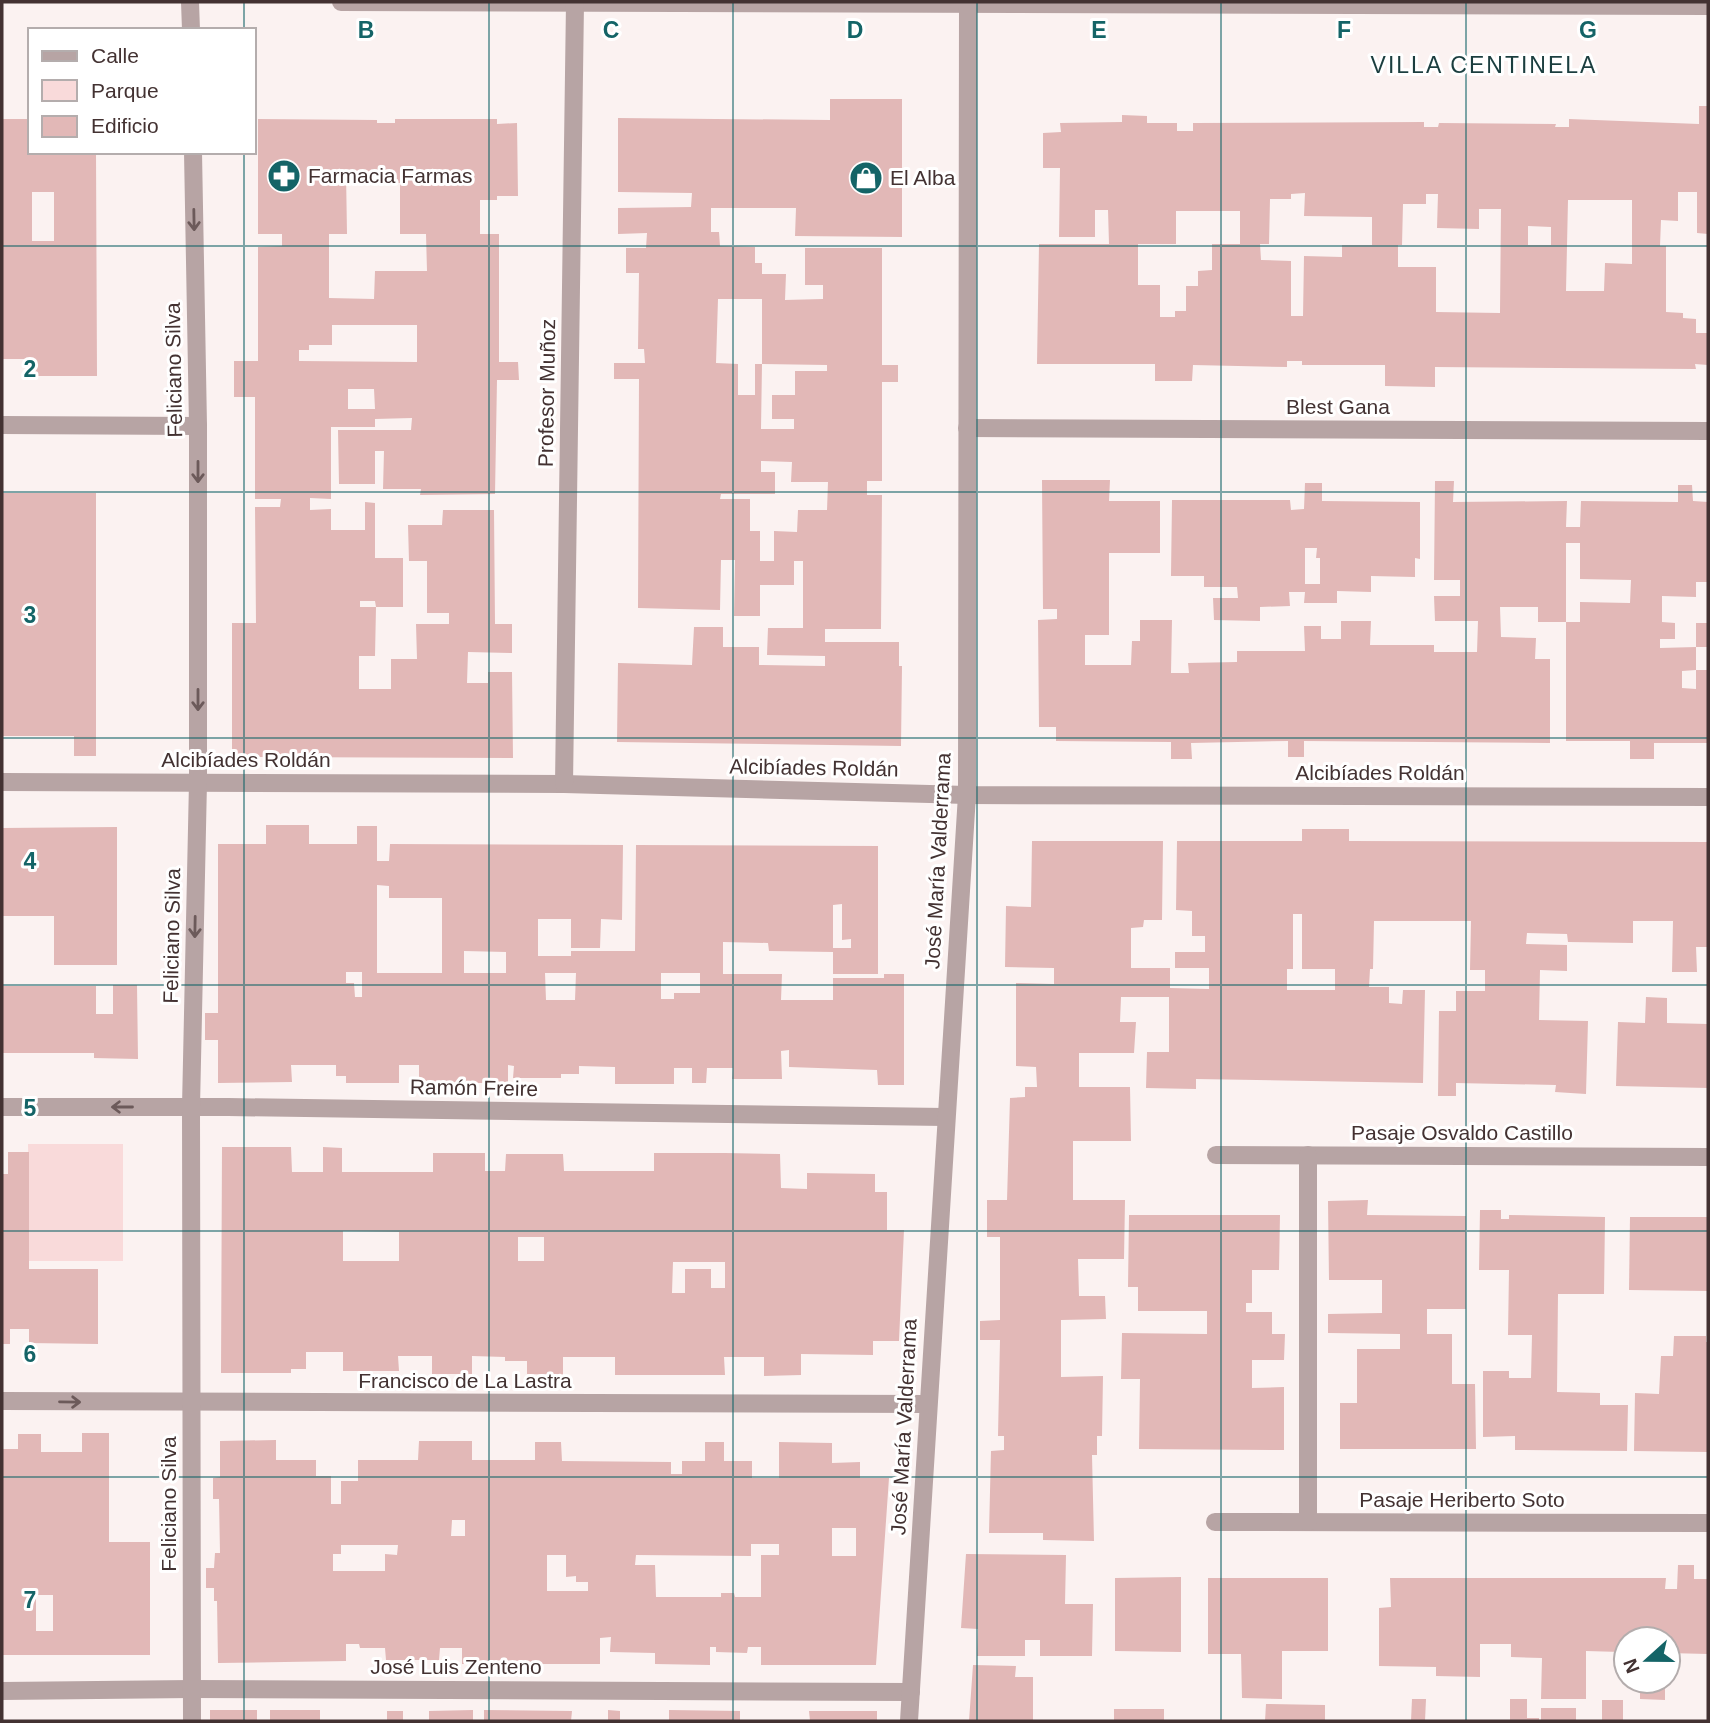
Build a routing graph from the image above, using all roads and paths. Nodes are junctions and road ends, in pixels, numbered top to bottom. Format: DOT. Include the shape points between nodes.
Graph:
graph roads {
  1 [pos="190,2"];
  2 [pos="341,2"];
  3 [pos="575,3"];
  4 [pos="968,3"];
  5 [pos="1708,6"];
  6 [pos="191,28"];
  7 [pos="193,154"];
  8 [pos="2,425"];
  9 [pos="198,426"];
  10 [pos="967,428"];
  11 [pos="1708,431"];
  12 [pos="2,782"];
  13 [pos="198,782"];
  14 [pos="564,784"];
  15 [pos="967,795"];
  16 [pos="1708,797"];
  17 [pos="2,1107"];
  18 [pos="191,1107"];
  19 [pos="946,1117"];
  20 [pos="1216,1155"];
  21 [pos="1308,1156"];
  22 [pos="1708,1157"];
  23 [pos="2,1401"];
  24 [pos="191,1403"];
  25 [pos="928,1404"];
  26 [pos="1215,1522"];
  27 [pos="1308,1522"];
  28 [pos="1708,1523"];
  29 [pos="192,1689"];
  30 [pos="2,1691"];
  31 [pos="911,1692"];
  32 [pos="192,1721"];
  33 [pos="909,1721"];
  1 -- 6 [label="street"];
  2 -- 3 [label="street"];
  3 -- 4 [label="street"];
  3 -- 14 [label="street, Profesor Muñoz"];
  4 -- 5 [label="street"];
  4 -- 10 [label="street, José María Valderrama"];
  7 -- 9 [label="street, Feliciano Silva, one-way"];
  8 -- 9 [label="street"];
  9 -- 13 [label="street, Feliciano Silva, one-way"];
  10 -- 11 [label="street, Blest Gana"];
  10 -- 15 [label="street, José María Valderrama"];
  12 -- 13 [label="street, Alcibíades Roldán"];
  13 -- 14 [label="street, Alcibíades Roldán"];
  13 -- 18 [label="street, Feliciano Silva, one-way"];
  14 -- 15 [label="street, Alcibíades Roldán"];
  15 -- 16 [label="street, Alcibíades Roldán"];
  15 -- 19 [label="street, José María Valderrama"];
  18 -- 17 [label="street, Ramón Freire, one-way"];
  18 -- 19 [label="street, Ramón Freire"];
  18 -- 24 [label="street, Feliciano Silva"];
  19 -- 25 [label="street, José María Valderrama"];
  20 -- 21 [label="street, Pasaje Osvaldo Castillo"];
  21 -- 22 [label="street, Pasaje Osvaldo Castillo"];
  21 -- 27 [label="street"];
  23 -- 24 [label="street, Francisco de La Lastra, one-way"];
  24 -- 25 [label="street, Francisco de La Lastra"];
  24 -- 29 [label="street, Feliciano Silva"];
  25 -- 31 [label="street, José María Valderrama"];
  26 -- 27 [label="street, Pasaje Heriberto Soto"];
  27 -- 28 [label="street, Pasaje Heriberto Soto"];
  29 -- 30 [label="street, José Luis Zenteno"];
  29 -- 31 [label="street, José Luis Zenteno"];
  29 -- 32 [label="street, Feliciano Silva"];
  31 -- 33 [label="street, José María Valderrama"];
}
